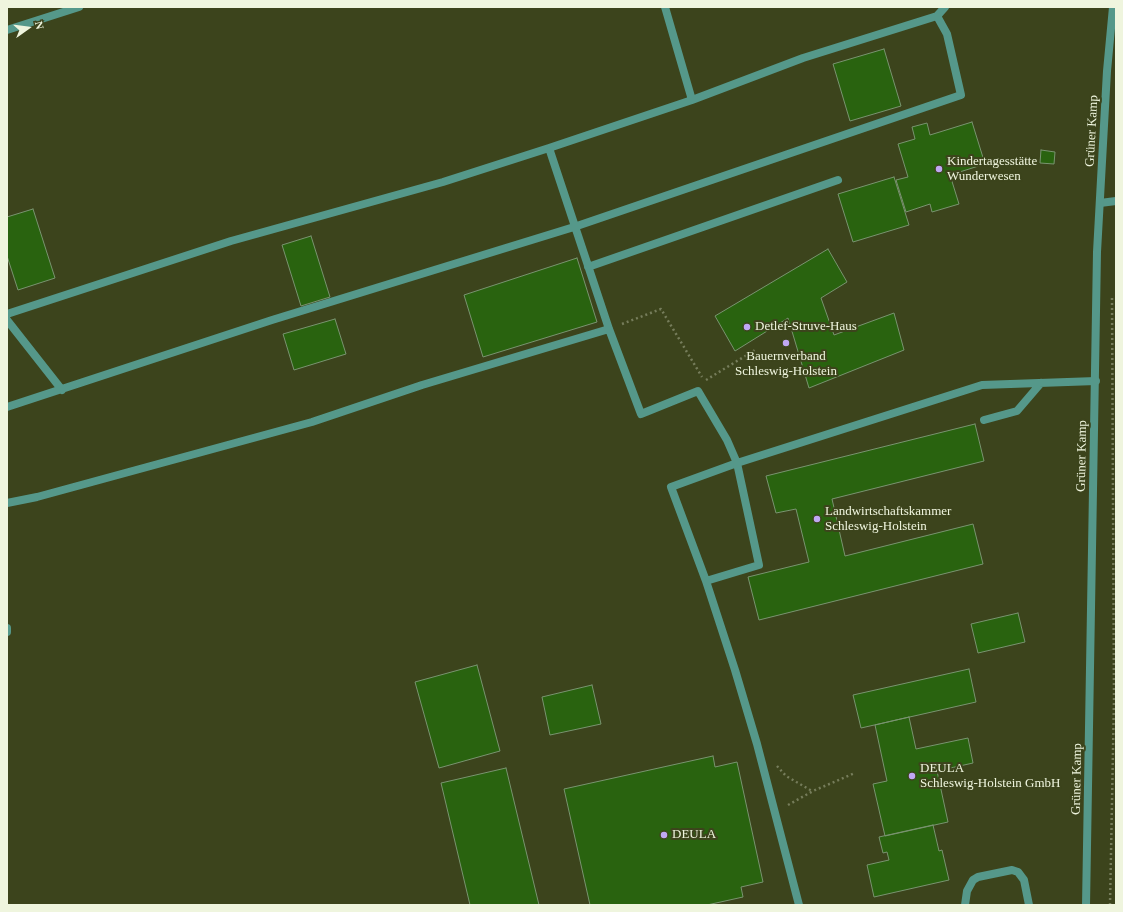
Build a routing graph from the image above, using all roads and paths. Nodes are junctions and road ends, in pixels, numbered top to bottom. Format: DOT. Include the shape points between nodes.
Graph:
graph roads {
  1 [pos="78,7"];
  2 [pos="665,7"];
  3 [pos="945,7"];
  4 [pos="1112,7"];
  5 [pos="937,16"];
  6 [pos="7,30"];
  7 [pos="692,100"];
  8 [pos="549,148"];
  9 [pos="838,180"];
  10 [pos="1116,201"];
  11 [pos="1100,203"];
  12 [pos="574,227"];
  13 [pos="588,267"];
  14 [pos="1112,296"];
  15 [pos="7,314"];
  16 [pos="7,320"];
  17 [pos="609,329"];
  18 [pos="755,350"];
  19 [pos="1096,381"];
  20 [pos="1042,383"];
  21 [pos="62,390"];
  22 [pos="7,407"];
  23 [pos="984,420"];
  24 [pos="737,463"];
  25 [pos="7,503"];
  26 [pos="706,581"];
  27 [pos="7,628"];
  28 [pos="7,632"];
  29 [pos="777,765"];
  30 [pos="855,773"];
  31 [pos="813,791"];
  32 [pos="775,813"];
  33 [pos="799,905"];
  34 [pos="965,905"];
  35 [pos="1028,905"];
  36 [pos="1086,905"];
  37 [pos="1110,905"];
  1 -- 6 [label="street"];
  2 -- 7 [label="street"];
  3 -- 5 [label="street"];
  4 -- 11 [label="street, Grüner Kamp"];
  5 -- 7 [label="street" via="803,58"];
  5 -- 12 [label="street" via="947,34 961,95"];
  7 -- 8 [label="street"];
  8 -- 12 [label="street"];
  8 -- 15 [label="street" via="443,182 230,241"];
  9 -- 13 [label="street"];
  10 -- 11 [label="street"];
  11 -- 19 [label="street, Grüner Kamp"];
  12 -- 13 [label="street"];
  12 -- 21 [label="street" via="272,320"];
  13 -- 17 [label="street"];
  14 -- 37 [label="path" via="1114,699"];
  16 -- 21 [label="street"];
  17 -- 18 [label="path" via="661,310 704,381"];
  17 -- 24 [label="street" via="641,414 698,391 727,440"];
  17 -- 25 [label="street" via="422,385 312,422"];
  19 -- 20 [label="street"];
  19 -- 36 [label="street, Grüner Kamp"];
  20 -- 23 [label="street" via="1017,411"];
  20 -- 24 [label="street" via="982,384"];
  21 -- 22 [label="street"];
  24 -- 26 [label="street" via="759,565"];
  24 -- 26 [label="street" via="670,487"];
  26 -- 32 [label="street" via="757,744"];
  27 -- 28 [label="street"];
  29 -- 31 [label="path" via="786,776"];
  30 -- 31 [label="path"];
  31 -- 32 [label="path"];
  32 -- 33 [label="street"];
  34 -- 35 [label="street" via="967,891 973,880 1012,870 1018,872 1024,880"];
}
